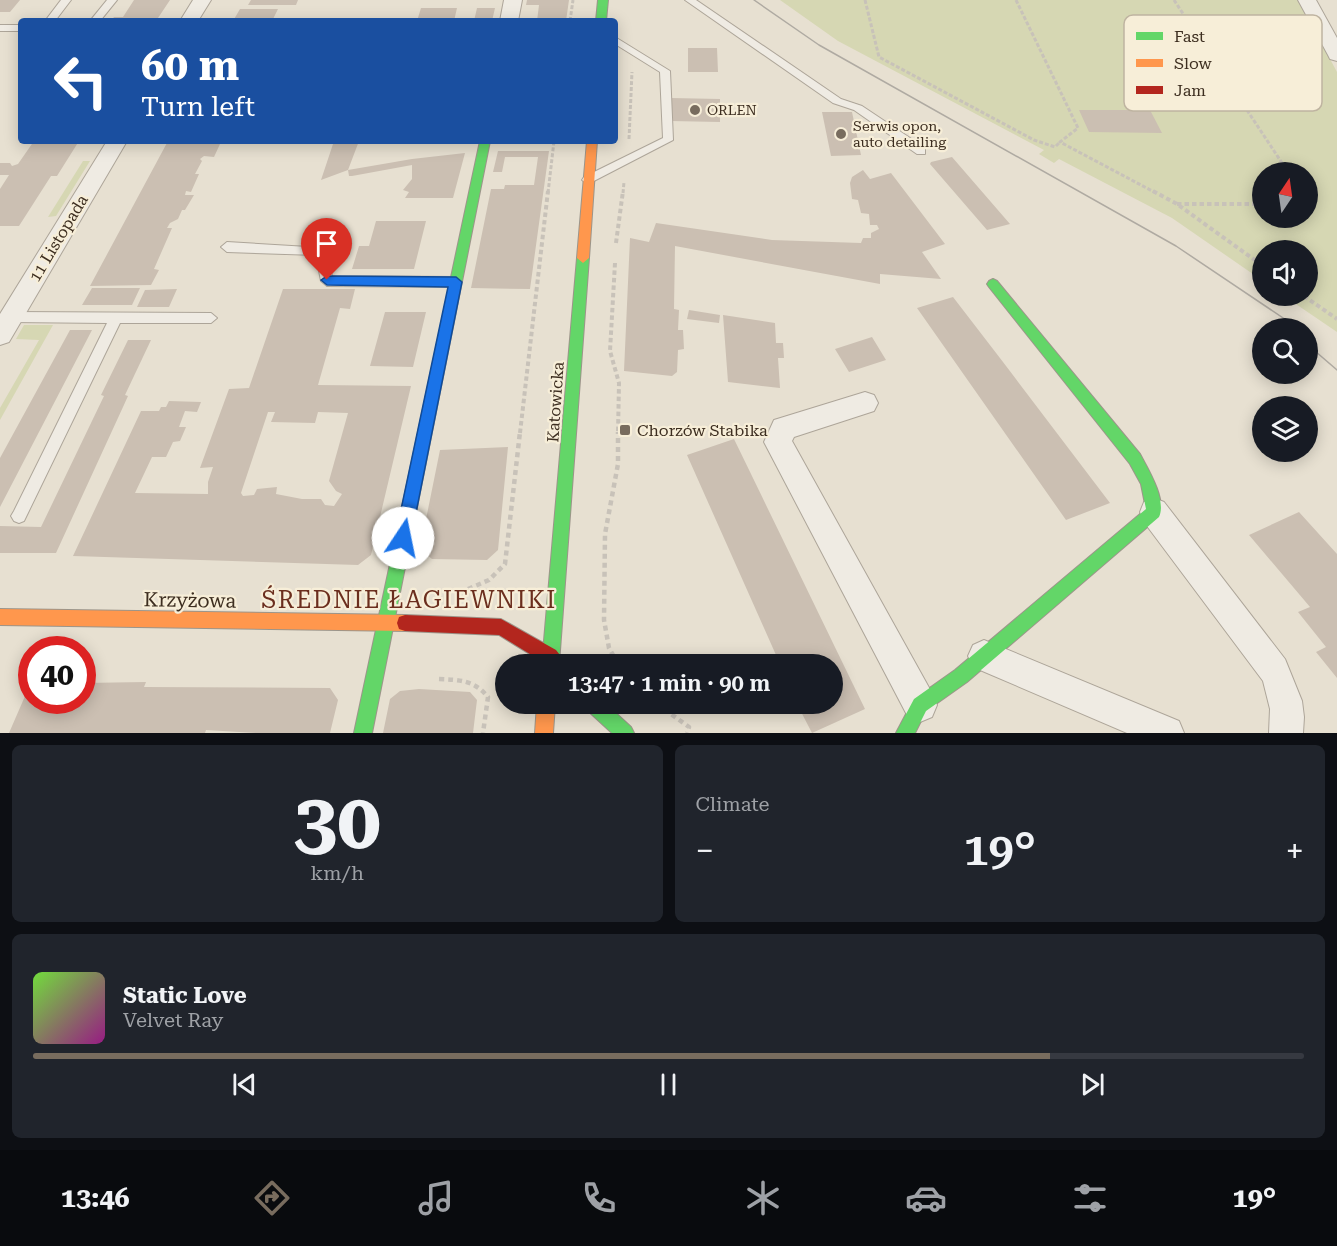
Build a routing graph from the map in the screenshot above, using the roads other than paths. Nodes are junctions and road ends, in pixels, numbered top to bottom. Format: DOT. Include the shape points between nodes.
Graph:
graph roads {
  1 [pos="66,0"];
  2 [pos="112,0"];
  3 [pos="202,0"];
  4 [pos="513,0"];
  5 [pos="603,0"];
  6 [pos="690,0"];
  7 [pos="1307,0"];
  8 [pos="1315,15"];
  9 [pos="52,18"];
  10 [pos="97,18"];
  11 [pos="191,18"];
  12 [pos="510,18"];
  13 [pos="601,18"];
  14 [pos="0,28"];
  15 [pos="18,28"];
  16 [pos="1322,28"];
  17 [pos="618,42"];
  18 [pos="1337,55"];
  19 [pos="115,144"];
  20 [pos="483,144"];
  21 [pos="592,144"];
  22 [pos="921,151"];
  23 [pos="588,180"];
  24 [pos="227,247"];
  25 [pos="456,282"];
  26 [pos="993,284"];
  27 [pos="116,318"];
  28 [pos="212,318"];
  29 [pos="5,326"];
  30 [pos="865,404"];
  31 [pos="1154,512"];
  32 [pos="19,516"];
  33 [pos="0,617"];
  34 [pos="385,622"];
  35 [pos="541,654"];
  36 [pos="554,654"];
  37 [pos="984,656"];
  38 [pos="920,705"];
  39 [pos="545,714"];
  40 [pos="604,714"];
  41 [pos="363,733"];
  42 [pos="544,733"];
  43 [pos="625,733"];
  44 [pos="905,733"];
  45 [pos="1167,733"];
  46 [pos="1286,733"];
  1 -- 9 [label="lane"];
  2 -- 10 [label="lane"];
  3 -- 11 [label="street"];
  4 -- 12 [label="street"];
  5 -- 13 [label="street"];
  6 -- 22 [label="lane" via="837,101 858,108"];
  7 -- 8 [label="street"];
  14 -- 15 [label="lane"];
  16 -- 18 [label="street"];
  17 -- 23 [label="lane" via="665,71 668,140"];
  19 -- 29 [label="street, 11 Listopada"];
  20 -- 25 [label="street"];
  21 -- 23 [label="street, Katowicka"];
  23 -- 36 [label="street, Katowicka"];
  24 -- 25 [label="lane" via="321,251 327,280"];
  25 -- 34 [label="street"];
  26 -- 31 [label="street" via="1135,459 1148,483"];
  27 -- 28 [label="lane"];
  27 -- 29 [label="lane"];
  27 -- 32 [label="lane"];
  30 -- 38 [label="street" via="784,428 778,442"];
  31 -- 37 [label="street"];
  31 -- 46 [label="street" via="1274,670 1284,692"];
  33 -- 34 [label="street, Krzyżowa"];
  34 -- 35 [label="street, Krzyżowa" via="501,627"];
  34 -- 41 [label="street"];
  37 -- 38 [label="street"];
  37 -- 45 [label="street"];
  38 -- 44 [label="street"];
  39 -- 42 [label="street"];
  40 -- 43 [label="street"];
}
